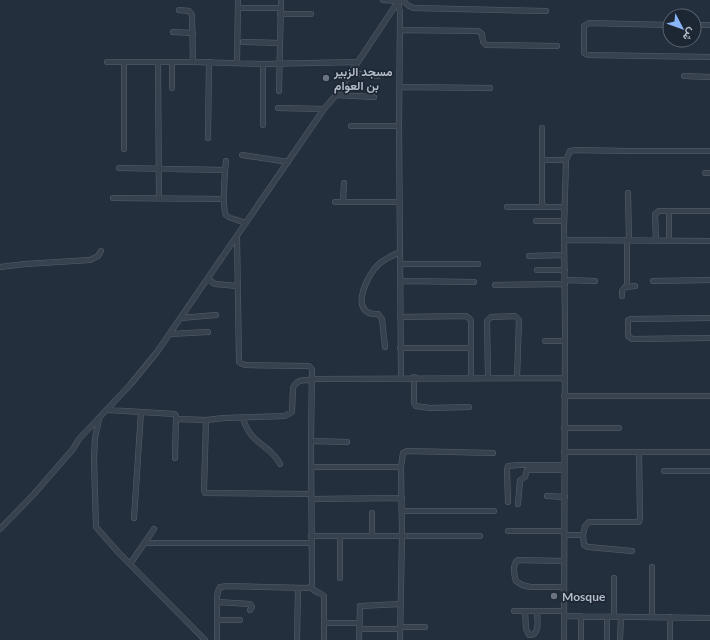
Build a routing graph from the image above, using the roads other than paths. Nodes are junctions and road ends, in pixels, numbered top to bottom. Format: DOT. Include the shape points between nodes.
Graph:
graph roads {
  1 [pos="238,0"];
  2 [pos="281,0"];
  3 [pos="383,0"];
  4 [pos="400,0"];
  5 [pos="238,8"];
  6 [pos="179,10"];
  7 [pos="280,11"];
  8 [pos="546,11"];
  9 [pos="311,14"];
  10 [pos="662,25"];
  11 [pos="400,30"];
  12 [pos="173,32"];
  13 [pos="193,33"];
  14 [pos="243,42"];
  15 [pos="280,43"];
  16 [pos="557,46"];
  17 [pos="710,57"];
  18 [pos="107,62"];
  19 [pos="124,62"];
  20 [pos="158,62"];
  21 [pos="172,62"];
  22 [pos="193,62"];
  23 [pos="209,62"];
  24 [pos="357,62"];
  25 [pos="236,63"];
  26 [pos="263,64"];
  27 [pos="280,64"];
  28 [pos="350,73"];
  29 [pos="378,76"];
  30 [pos="684,76"];
  31 [pos="710,77"];
  32 [pos="400,87"];
  33 [pos="172,88"];
  34 [pos="490,88"];
  35 [pos="279,91"];
  36 [pos="336,95"];
  37 [pos="374,97"];
  38 [pos="278,108"];
  39 [pos="324,109"];
  40 [pos="263,125"];
  41 [pos="351,126"];
  42 [pos="399,126"];
  43 [pos="542,128"];
  44 [pos="208,138"];
  45 [pos="124,149"];
  46 [pos="710,151"];
  47 [pos="242,154"];
  48 [pos="542,160"];
  49 [pos="566,160"];
  50 [pos="226,161"];
  51 [pos="288,162"];
  52 [pos="119,168"];
  53 [pos="159,169"];
  54 [pos="225,170"];
  55 [pos="344,183"];
  56 [pos="628,193"];
  57 [pos="113,198"];
  58 [pos="159,199"];
  59 [pos="224,199"];
  60 [pos="335,202"];
  61 [pos="343,202"];
  62 [pos="399,202"];
  63 [pos="508,207"];
  64 [pos="545,207"];
  65 [pos="564,207"];
  66 [pos="669,211"];
  67 [pos="710,211"];
  68 [pos="536,221"];
  69 [pos="564,221"];
  70 [pos="246,223"];
  71 [pos="237,236"];
  72 [pos="564,240"];
  73 [pos="628,240"];
  74 [pos="656,241"];
  75 [pos="669,241"];
  76 [pos="710,241"];
  77 [pos="101,250"];
  78 [pos="400,252"];
  79 [pos="564,255"];
  80 [pos="529,256"];
  81 [pos="400,264"];
  82 [pos="478,264"];
  83 [pos="0,267"];
  84 [pos="537,270"];
  85 [pos="564,270"];
  86 [pos="208,279"];
  87 [pos="710,280"];
  88 [pos="595,281"];
  89 [pos="653,281"];
  90 [pos="400,282"];
  91 [pos="474,282"];
  92 [pos="565,282"];
  93 [pos="495,285"];
  94 [pos="237,286"];
  95 [pos="628,286"];
  96 [pos="635,286"];
  97 [pos="622,296"];
  98 [pos="216,315"];
  99 [pos="400,317"];
  100 [pos="181,318"];
  101 [pos="710,318"];
  102 [pos="208,332"];
  103 [pos="170,334"];
  104 [pos="710,338"];
  105 [pos="565,340"];
  106 [pos="545,341"];
  107 [pos="385,347"];
  108 [pos="400,348"];
  109 [pos="471,348"];
  110 [pos="414,377"];
  111 [pos="488,377"];
  112 [pos="517,377"];
  113 [pos="401,378"];
  114 [pos="471,378"];
  115 [pos="564,378"];
  116 [pos="313,379"];
  117 [pos="564,396"];
  118 [pos="710,396"];
  119 [pos="469,407"];
  120 [pos="108,410"];
  121 [pos="141,412"];
  122 [pos="100,418"];
  123 [pos="243,418"];
  124 [pos="176,419"];
  125 [pos="206,420"];
  126 [pos="564,428"];
  127 [pos="619,428"];
  128 [pos="311,441"];
  129 [pos="347,442"];
  130 [pos="564,452"];
  131 [pos="639,452"];
  132 [pos="710,452"];
  133 [pos="493,453"];
  134 [pos="175,458"];
  135 [pos="280,464"];
  136 [pos="402,467"];
  137 [pos="564,467"];
  138 [pos="311,468"];
  139 [pos="664,471"];
  140 [pos="710,471"];
  141 [pos="311,496"];
  142 [pos="547,496"];
  143 [pos="564,497"];
  144 [pos="402,498"];
  145 [pos="508,502"];
  146 [pos="518,504"];
  147 [pos="402,511"];
  148 [pos="494,511"];
  149 [pos="372,513"];
  150 [pos="134,518"];
  151 [pos="0,529"];
  152 [pos="154,530"];
  153 [pos="508,531"];
  154 [pos="564,533"];
  155 [pos="583,535"];
  156 [pos="311,536"];
  157 [pos="340,536"];
  158 [pos="372,536"];
  159 [pos="402,536"];
  160 [pos="480,536"];
  161 [pos="144,543"];
  162 [pos="311,543"];
  163 [pos="632,551"];
  164 [pos="564,561"];
  165 [pos="130,564"];
  166 [pos="652,567"];
  167 [pos="340,578"];
  168 [pos="614,578"];
  169 [pos="311,587"];
  170 [pos="564,587"];
  171 [pos="298,588"];
  172 [pos="217,602"];
  173 [pos="400,604"];
  174 [pos="250,610"];
  175 [pos="537,610"];
  176 [pos="514,611"];
  177 [pos="526,611"];
  178 [pos="564,614"];
  179 [pos="581,616"];
  180 [pos="614,616"];
  181 [pos="607,617"];
  182 [pos="621,617"];
  183 [pos="652,617"];
  184 [pos="670,617"];
  185 [pos="710,618"];
  186 [pos="217,620"];
  187 [pos="240,620"];
  188 [pos="324,623"];
  189 [pos="360,623"];
  190 [pos="425,627"];
  191 [pos="400,628"];
  192 [pos="360,629"];
  193 [pos="205,640"];
  194 [pos="218,640"];
  195 [pos="297,640"];
  196 [pos="324,640"];
  197 [pos="359,640"];
  198 [pos="400,640"];
  199 [pos="564,640"];
  200 [pos="581,640"];
  201 [pos="607,640"];
  202 [pos="620,640"];
  203 [pos="670,640"];
  1 -- 5 [label="street"];
  2 -- 7 [label="street"];
  3 -- 4 [label="street"];
  4 -- 8 [label="street" via="414,8"];
  4 -- 11 [label="street"];
  4 -- 24 [label="street"];
  5 -- 7 [label="street"];
  5 -- 25 [label="street"];
  6 -- 13 [label="street" via="191,12"];
  7 -- 9 [label="street"];
  7 -- 15 [label="street"];
  10 -- 17 [label="street" via="589,23 584,26 584,53"];
  11 -- 16 [label="street" via="478,31 486,45"];
  11 -- 32 [label="street"];
  12 -- 13 [label="street"];
  13 -- 22 [label="street"];
  14 -- 15 [label="street"];
  15 -- 27 [label="street"];
  18 -- 19 [label="street"];
  19 -- 20 [label="street"];
  19 -- 45 [label="street"];
  20 -- 21 [label="street"];
  20 -- 53 [label="street"];
  21 -- 22 [label="street"];
  21 -- 33 [label="street"];
  22 -- 23 [label="street"];
  23 -- 25 [label="street"];
  23 -- 44 [label="street"];
  24 -- 27 [label="street"];
  24 -- 28 [label="street"];
  25 -- 26 [label="street"];
  26 -- 27 [label="street"];
  26 -- 40 [label="street"];
  27 -- 35 [label="street"];
  28 -- 29 [label="street"];
  28 -- 36 [label="street"];
  30 -- 31 [label="street"];
  32 -- 34 [label="street"];
  32 -- 42 [label="street"];
  36 -- 37 [label="street"];
  36 -- 39 [label="street"];
  38 -- 39 [label="street"];
  39 -- 51 [label="street"];
  41 -- 42 [label="street"];
  42 -- 62 [label="street"];
  43 -- 48 [label="street"];
  46 -- 49 [label="street" via="576,150 570,151"];
  47 -- 51 [label="street"];
  48 -- 49 [label="street"];
  48 -- 64 [label="street" via="542,203"];
  49 -- 65 [label="street"];
  50 -- 54 [label="street"];
  51 -- 70 [label="street"];
  52 -- 53 [label="street"];
  53 -- 54 [label="street"];
  53 -- 58 [label="street"];
  54 -- 59 [label="street"];
  55 -- 61 [label="street"];
  56 -- 73 [label="street"];
  57 -- 58 [label="street"];
  58 -- 59 [label="street"];
  59 -- 70 [label="street" via="226,215"];
  60 -- 61 [label="street"];
  61 -- 62 [label="street"];
  62 -- 78 [label="street"];
  63 -- 64 [label="street"];
  64 -- 65 [label="street"];
  65 -- 69 [label="street"];
  66 -- 67 [label="street"];
  66 -- 74 [label="street" via="659,211 655,214"];
  66 -- 75 [label="street"];
  68 -- 69 [label="street"];
  69 -- 72 [label="street"];
  70 -- 71 [label="street"];
  71 -- 86 [label="street"];
  71 -- 94 [label="street"];
  72 -- 73 [label="street"];
  72 -- 79 [label="street"];
  73 -- 74 [label="street"];
  73 -- 95 [label="street"];
  74 -- 75 [label="street"];
  75 -- 76 [label="street"];
  77 -- 83 [label="street" via="98,256 90,260"];
  78 -- 81 [label="street"];
  78 -- 107 [label="street" via="379,263 362,293 362,304 366,311 378,314 382,319"];
  79 -- 80 [label="street"];
  79 -- 85 [label="street"];
  81 -- 82 [label="street"];
  81 -- 90 [label="street"];
  84 -- 85 [label="street"];
  85 -- 92 [label="street"];
  86 -- 94 [label="street" via="215,284"];
  86 -- 100 [label="street"];
  87 -- 89 [label="street"];
  88 -- 92 [label="street"];
  90 -- 91 [label="street"];
  90 -- 99 [label="street"];
  92 -- 93 [label="street"];
  92 -- 105 [label="street"];
  94 -- 116 [label="street" via="239,362 245,365 309,366 312,368"];
  95 -- 96 [label="street"];
  95 -- 97 [label="street" via="623,288"];
  98 -- 100 [label="street"];
  99 -- 108 [label="street"];
  99 -- 109 [label="street" via="466,316 471,321"];
  100 -- 103 [label="street"];
  101 -- 104 [label="street" via="631,319 628,323 628,336 632,339"];
  102 -- 103 [label="street"];
  103 -- 120 [label="street"];
  105 -- 106 [label="street"];
  105 -- 115 [label="street"];
  108 -- 109 [label="street"];
  108 -- 113 [label="street"];
  109 -- 114 [label="street"];
  110 -- 113 [label="street"];
  110 -- 114 [label="street"];
  110 -- 119 [label="street" via="416,406"];
  111 -- 112 [label="street"];
  111 -- 112 [label="street" via="487,321 491,317 515,316 518,320"];
  111 -- 114 [label="street"];
  112 -- 115 [label="street"];
  113 -- 116 [label="street"];
  115 -- 117 [label="street"];
  116 -- 123 [label="street" via="300,381 294,385 293,408 289,414"];
  116 -- 128 [label="street"];
  117 -- 118 [label="street"];
  117 -- 126 [label="street"];
  120 -- 121 [label="street"];
  120 -- 122 [label="street"];
  121 -- 124 [label="street" via="175,414"];
  121 -- 150 [label="street"];
  122 -- 151 [label="street"];
  122 -- 165 [label="street" via="95,438 95,522 98,531"];
  123 -- 125 [label="street"];
  123 -- 135 [label="street" via="245,427 251,435"];
  124 -- 125 [label="street"];
  124 -- 134 [label="street"];
  125 -- 141 [label="street" via="205,492"];
  126 -- 127 [label="street"];
  126 -- 130 [label="street"];
  128 -- 129 [label="street"];
  128 -- 138 [label="street"];
  130 -- 131 [label="street"];
  130 -- 137 [label="street"];
  131 -- 132 [label="street"];
  131 -- 155 [label="street" via="640,520 636,523 589,522"];
  133 -- 136 [label="street" via="404,451"];
  136 -- 138 [label="street"];
  136 -- 144 [label="street"];
  137 -- 143 [label="street"];
  137 -- 145 [label="street" via="508,466"];
  137 -- 146 [label="street" via="527,470 525,477 520,480"];
  138 -- 141 [label="street"];
  139 -- 140 [label="street"];
  141 -- 144 [label="street"];
  141 -- 156 [label="street"];
  142 -- 143 [label="street"];
  143 -- 154 [label="street"];
  144 -- 147 [label="street"];
  147 -- 148 [label="street"];
  147 -- 159 [label="street"];
  149 -- 158 [label="street"];
  152 -- 161 [label="street"];
  153 -- 154 [label="street"];
  154 -- 155 [label="street"];
  154 -- 164 [label="street"];
  155 -- 163 [label="street" via="583,543 588,547"];
  156 -- 157 [label="street"];
  156 -- 162 [label="street"];
  157 -- 158 [label="street"];
  157 -- 167 [label="street"];
  158 -- 159 [label="street"];
  159 -- 160 [label="street"];
  159 -- 173 [label="street"];
  161 -- 162 [label="street"];
  161 -- 165 [label="street"];
  162 -- 169 [label="street"];
  164 -- 170 [label="street"];
  164 -- 170 [label="street" via="518,560 514,565 516,581 525,586"];
  165 -- 193 [label="street"];
  166 -- 183 [label="street"];
  168 -- 180 [label="street"];
  169 -- 171 [label="street"];
  169 -- 188 [label="street" via="324,596"];
  170 -- 178 [label="street"];
  171 -- 172 [label="street" via="221,586"];
  171 -- 195 [label="street"];
  172 -- 174 [label="street" via="250,604"];
  172 -- 186 [label="street"];
  173 -- 189 [label="street" via="361,605"];
  173 -- 191 [label="street"];
  175 -- 177 [label="street"];
  175 -- 177 [label="street" via="537,630 532,635 527,631"];
  175 -- 178 [label="street"];
  176 -- 177 [label="street"];
  178 -- 179 [label="street"];
  178 -- 199 [label="street"];
  179 -- 181 [label="street"];
  179 -- 200 [label="street"];
  180 -- 181 [label="street"];
  180 -- 182 [label="street"];
  181 -- 201 [label="street"];
  182 -- 183 [label="street"];
  182 -- 202 [label="street"];
  183 -- 184 [label="street"];
  184 -- 185 [label="street"];
  184 -- 203 [label="street"];
  186 -- 187 [label="street"];
  186 -- 194 [label="street"];
  188 -- 189 [label="street"];
  188 -- 196 [label="street"];
  189 -- 192 [label="street"];
  190 -- 191 [label="street"];
  191 -- 192 [label="street"];
  191 -- 198 [label="street"];
  192 -- 197 [label="street"];
}
